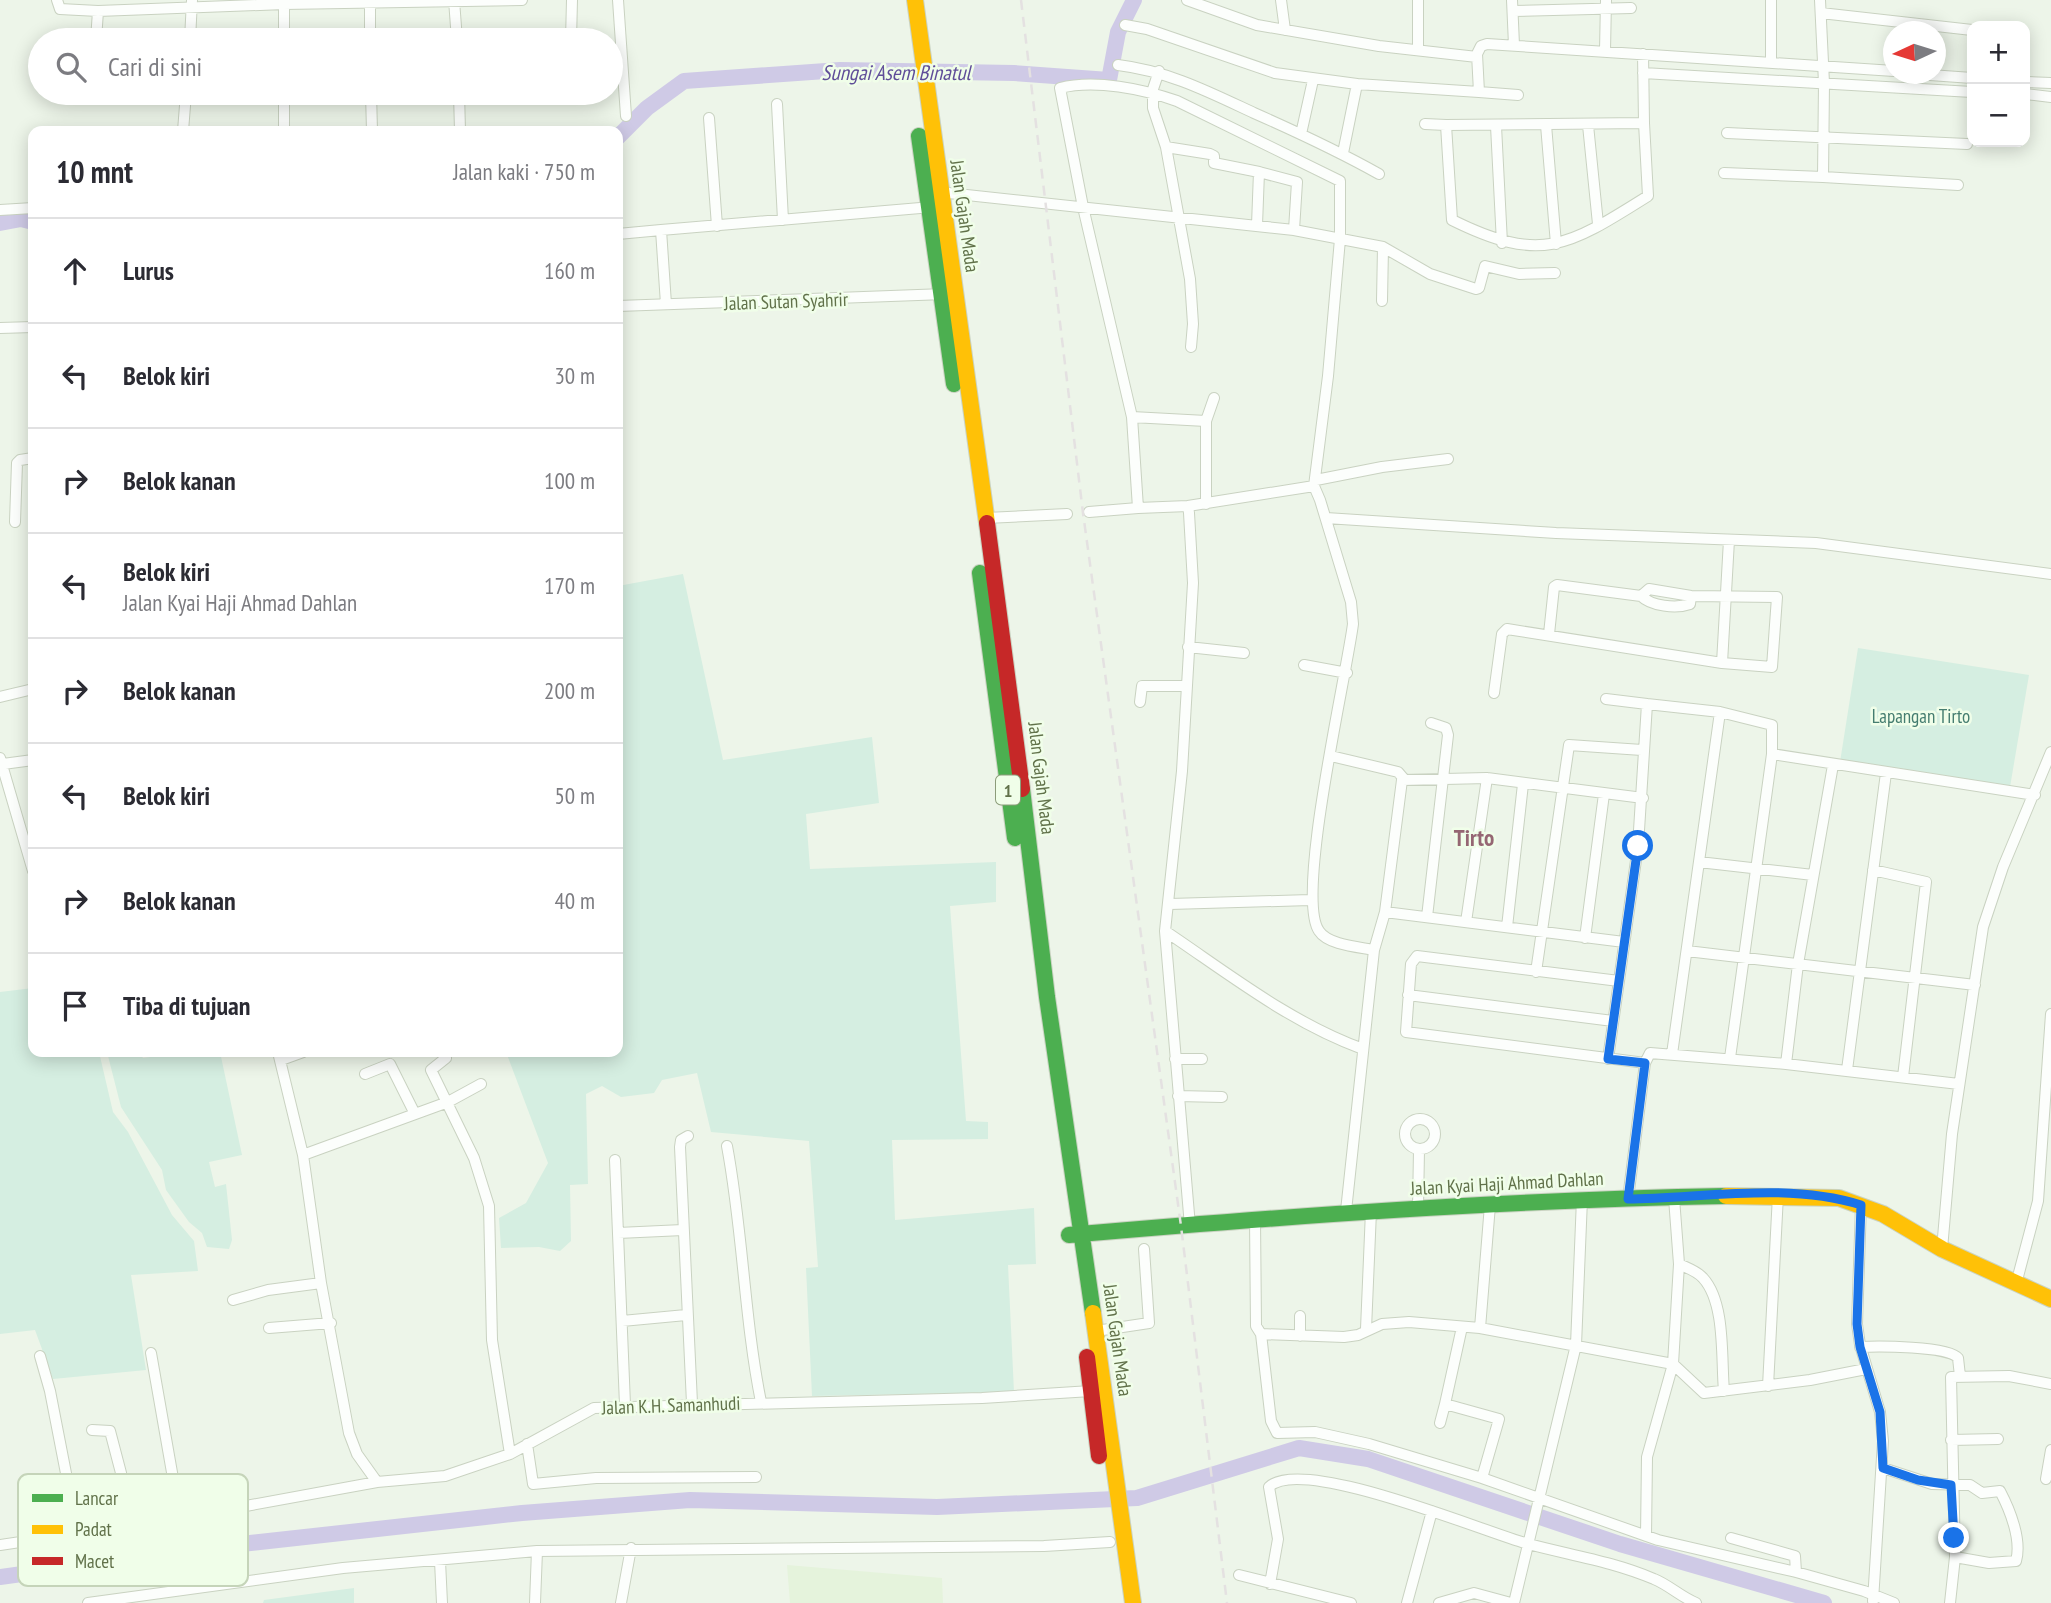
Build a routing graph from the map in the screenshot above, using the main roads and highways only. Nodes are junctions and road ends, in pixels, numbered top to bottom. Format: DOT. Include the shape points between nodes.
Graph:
graph roads {
  1 [pos="902,0"];
  2 [pos="915,0"];
  3 [pos="912,32"];
  4 [pos="948,293"];
  5 [pos="1061,1138"];
  6 [pos="1075,1234"];
  7 [pos="2051,1298"];
  8 [pos="1108,1480"];
  9 [pos="1113,1522"];
  10 [pos="1120,1603"];
  11 [pos="1133,1603"];
  1 -- 3 [label="main road, Jalan Gajah Mada / 1"];
  2 -- 3 [label="main road, Jalan Gajah Mada / 1"];
  3 -- 4 [label="main road, Jalan Gajah Mada / 1"];
  4 -- 5 [label="main road, Jalan Gajah Mada / 1"];
  4 -- 5 [label="main road, Jalan Gajah Mada / 1" via="986,518"];
  5 -- 6 [label="main road, Jalan Gajah Mada / 1"];
  6 -- 7 [label="main road, Jalan Kyai Haji Ahmad Dahlan" via="1346,1211 1582,1199 1839,1198 1883,1214 1942,1249"];
  6 -- 8 [label="main road, Jalan Gajah Mada / 1" via="1091,1391"];
  6 -- 8 [label="main road, Jalan Gajah Mada / 1" via="1096,1331"];
  8 -- 9 [label="main road, Jalan Gajah Mada / 1"];
  9 -- 10 [label="main road, Jalan Gajah Mada / 1" via="1110,1542"];
  9 -- 11 [label="main road, Jalan Gajah Mada / 1"];
}
